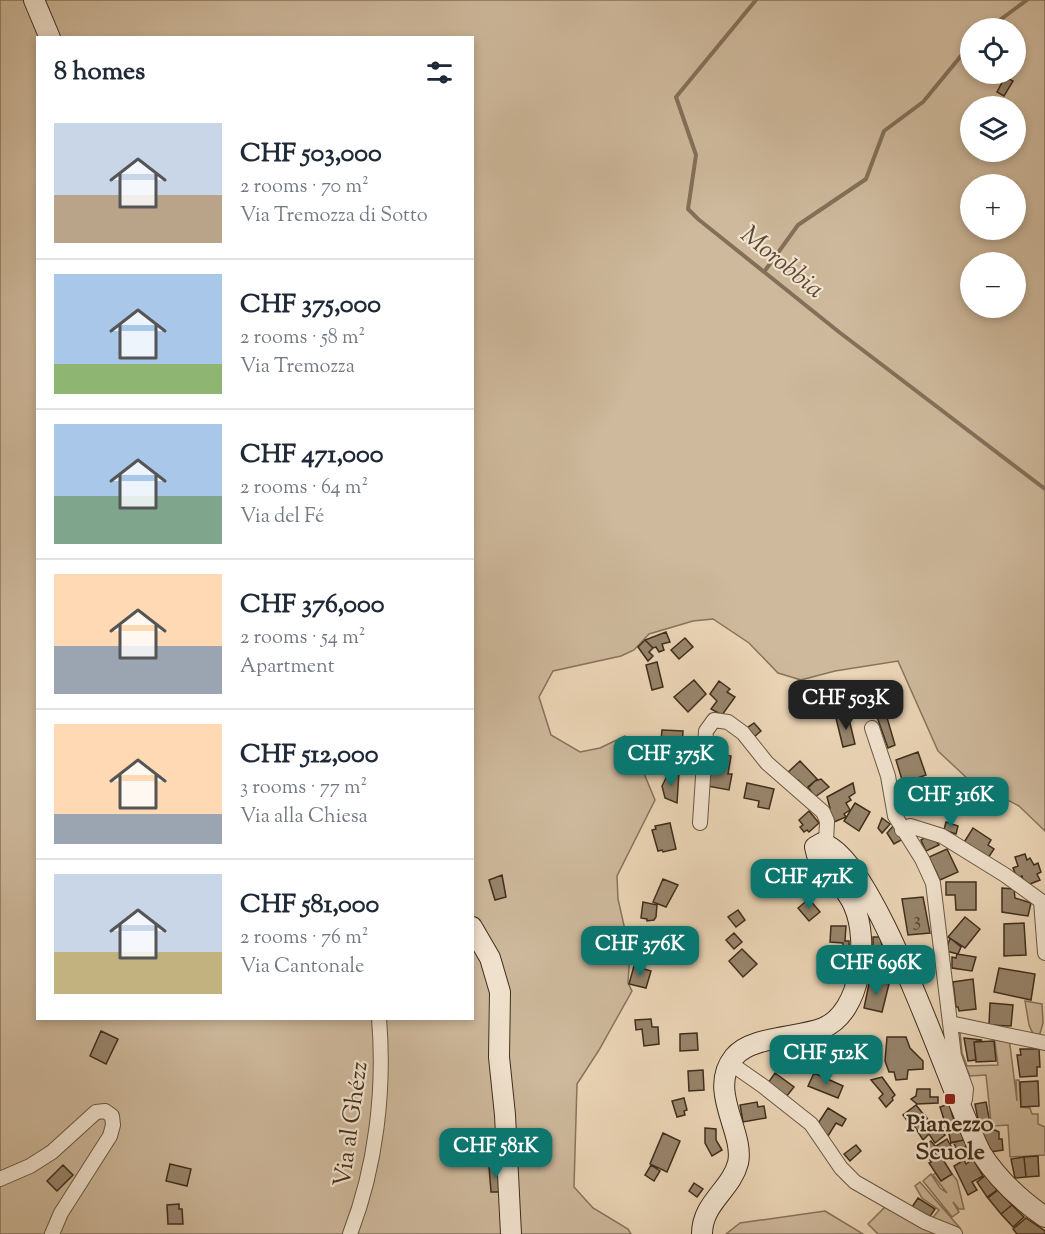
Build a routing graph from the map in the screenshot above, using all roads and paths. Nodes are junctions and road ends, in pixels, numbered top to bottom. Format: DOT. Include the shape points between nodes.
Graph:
graph roads {
  1 [pos="34,0"];
  2 [pos="49,36"];
  3 [pos="872,728"];
  4 [pos="700,823"];
  5 [pos="902,830"];
  6 [pos="826,843"];
  7 [pos="474,930"];
  8 [pos="1045,953"];
  9 [pos="379,1020"];
  10 [pos="950,1023"];
  11 [pos="1045,1043"];
  12 [pos="730,1063"];
  13 [pos="961,1107"];
  14 [pos="0,1179"];
  15 [pos="1045,1217"];
  16 [pos="52,1234"];
  17 [pos="350,1234"];
  18 [pos="511,1234"];
  19 [pos="702,1234"];
  20 [pos="955,1234"];
  1 -- 2 [label="street"];
  3 -- 5 [label="street"];
  4 -- 6 [label="street" via="706,731 714,720 723,720 743,733 767,763 824,812"];
  5 -- 8 [label="street" via="910,826 942,836 1041,901"];
  5 -- 10 [label="street" via="933,883"];
  6 -- 12 [label="street" via="817,844 817,855 848,895 859,920 860,961 852,998 843,1014 829,1025 748,1046"];
  6 -- 13 [label="street" via="853,871 883,918"];
  7 -- 18 [label="street" via="490,958 500,992 499,1057"];
  9 -- 17 [label="street, Via al Ghézz" via="383,1059 372,1156 367,1187"];
  10 -- 11 [label="street"];
  10 -- 13 [label="street" via="954,1056 966,1089"];
  12 -- 19 [label="street" via="725,1091 739,1149 738,1162 733,1176 706,1212"];
  12 -- 20 [label="street" via="811,1124 855,1182 925,1222"];
  13 -- 15 [label="street" via="994,1172 1014,1194"];
  14 -- 16 [label="street" via="52,1152 96,1112 109,1112 114,1121 110,1136"];
}
